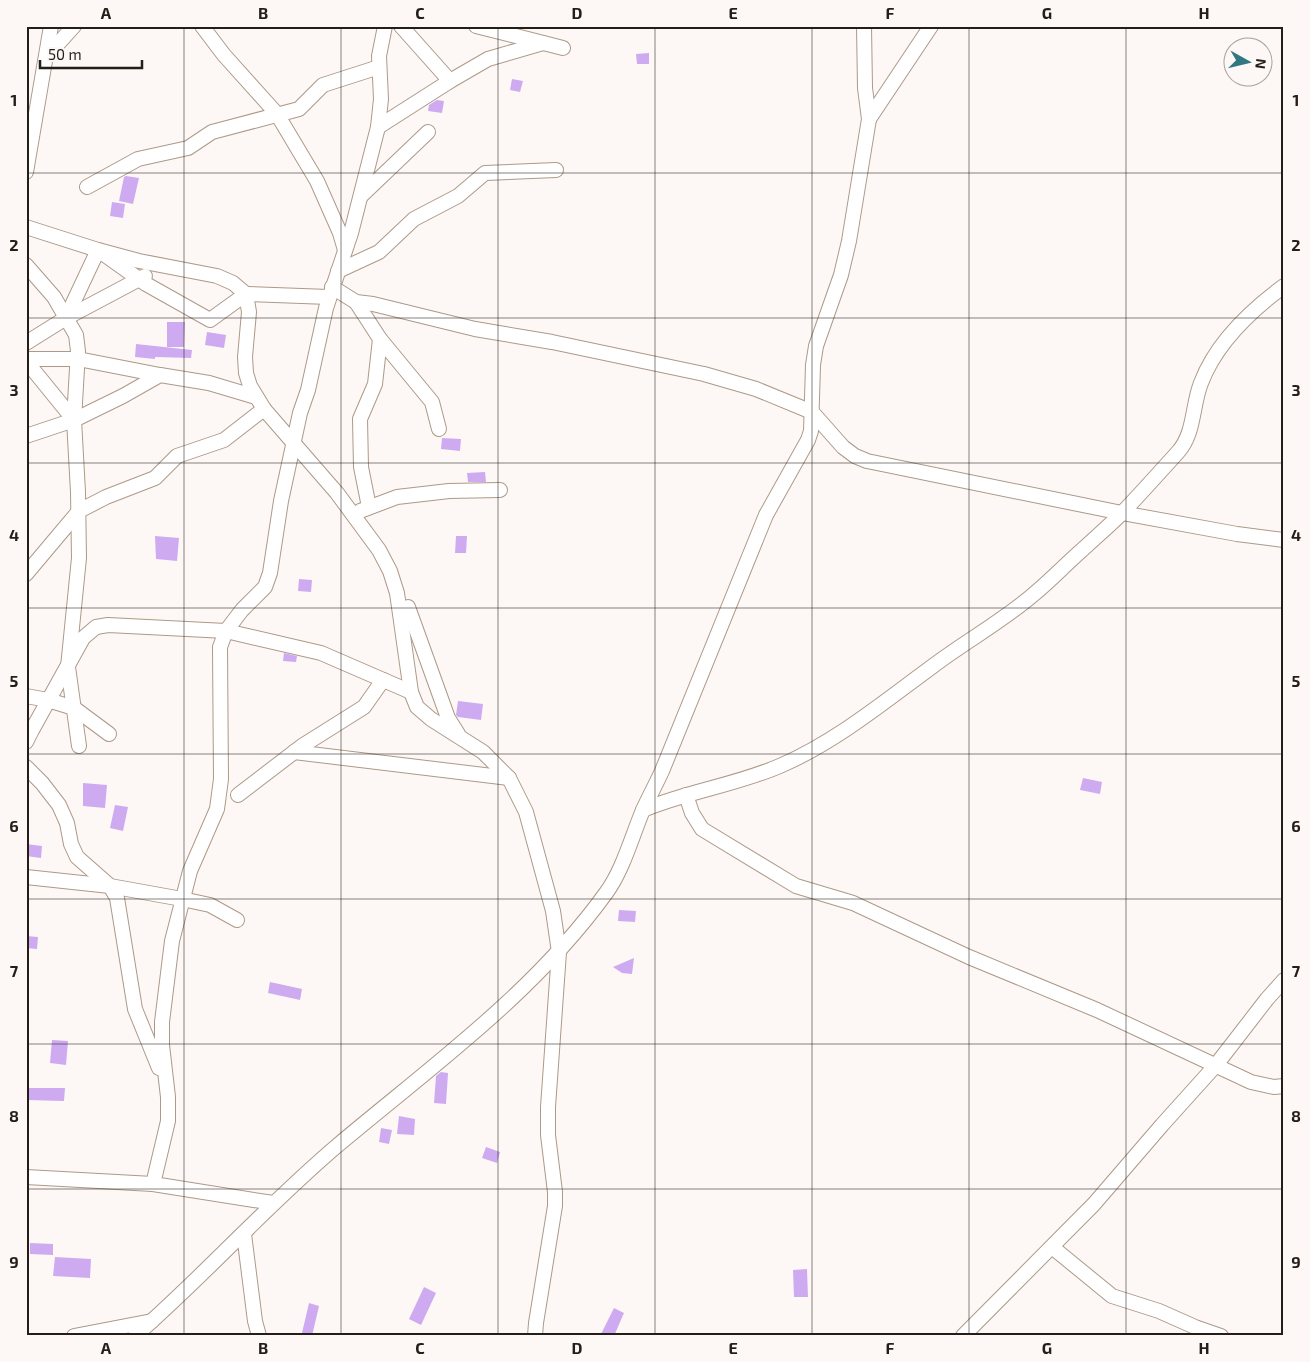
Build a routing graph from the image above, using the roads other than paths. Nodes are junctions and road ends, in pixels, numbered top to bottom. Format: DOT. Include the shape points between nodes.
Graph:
graph roads {
  1 [pos="51,26"];
  2 [pos="74,26"];
  3 [pos="202,26"];
  4 [pos="384,26"];
  5 [pos="401,26"];
  6 [pos="476,26"];
  7 [pos="864,26"];
  8 [pos="931,26"];
  9 [pos="543,43"];
  10 [pos="563,48"];
  11 [pos="46,57"];
  12 [pos="379,67"];
  13 [pos="450,81"];
  14 [pos="38,102"];
  15 [pos="26,114"];
  16 [pos="277,114"];
  17 [pos="869,119"];
  18 [pos="378,127"];
  19 [pos="428,132"];
  20 [pos="556,170"];
  21 [pos="26,172"];
  22 [pos="87,187"];
  23 [pos="360,196"];
  24 [pos="26,227"];
  25 [pos="98,250"];
  26 [pos="345,250"];
  27 [pos="26,265"];
  28 [pos="163,266"];
  29 [pos="338,271"];
  30 [pos="139,280"];
  31 [pos="1284,286"];
  32 [pos="331,292"];
  33 [pos="246,294"];
  34 [pos="356,302"];
  35 [pos="66,318"];
  36 [pos="380,339"];
  37 [pos="26,343"];
  38 [pos="78,359"];
  39 [pos="26,360"];
  40 [pos="160,375"];
  41 [pos="256,397"];
  42 [pos="264,409"];
  43 [pos="812,412"];
  44 [pos="74,420"];
  45 [pos="439,429"];
  46 [pos="26,436"];
  47 [pos="294,442"];
  48 [pos="500,490"];
  49 [pos="368,502"];
  50 [pos="79,511"];
  51 [pos="1122,513"];
  52 [pos="352,514"];
  53 [pos="1284,540"];
  54 [pos="26,574"];
  55 [pos="408,607"];
  56 [pos="226,631"];
  57 [pos="68,667"];
  58 [pos="383,680"];
  59 [pos="411,692"];
  60 [pos="26,696"];
  61 [pos="48,700"];
  62 [pos="74,708"];
  63 [pos="109,734"];
  64 [pos="461,738"];
  65 [pos="26,742"];
  66 [pos="79,746"];
  67 [pos="294,752"];
  68 [pos="26,767"];
  69 [pos="509,778"];
  70 [pos="238,794"];
  71 [pos="686,795"];
  72 [pos="643,810"];
  73 [pos="26,877"];
  74 [pos="110,886"];
  75 [pos="182,899"];
  76 [pos="237,920"];
  77 [pos="559,952"];
  78 [pos="1284,980"];
  79 [pos="1216,1065"];
  80 [pos="166,1085"];
  81 [pos="1284,1086"];
  82 [pos="26,1177"];
  83 [pos="153,1184"];
  84 [pos="273,1204"];
  85 [pos="244,1234"];
  86 [pos="1052,1247"];
  87 [pos="153,1320"];
  88 [pos="74,1336"];
  89 [pos="135,1336"];
  90 [pos="259,1336"];
  91 [pos="535,1336"];
  92 [pos="963,1336"];
  93 [pos="1221,1336"];
  1 -- 11 [label="street"];
  2 -- 11 [label="street"];
  3 -- 16 [label="street"];
  4 -- 12 [label="street"];
  5 -- 13 [label="street"];
  6 -- 9 [label="street"];
  7 -- 17 [label="street"];
  8 -- 17 [label="street"];
  9 -- 10 [label="street"];
  9 -- 13 [label="street" via="488,59"];
  11 -- 14 [label="street"];
  12 -- 16 [label="street" via="323,85 299,109"];
  12 -- 18 [label="street" via="382,99"];
  13 -- 18 [label="street"];
  14 -- 15 [label="street"];
  14 -- 21 [label="street"];
  16 -- 22 [label="street" via="212,132 188,148 138,159"];
  16 -- 26 [label="street" via="317,181"];
  17 -- 43 [label="street" via="849,241 841,275 816,346"];
  18 -- 23 [label="street"];
  19 -- 23 [label="street"];
  20 -- 29 [label="street" via="485,173 458,196 414,219 379,252"];
  23 -- 26 [label="street"];
  24 -- 25 [label="street"];
  25 -- 28 [label="street"];
  25 -- 30 [label="street"];
  25 -- 35 [label="street"];
  26 -- 29 [label="street"];
  27 -- 35 [label="street" via="54,296"];
  28 -- 30 [label="street"];
  28 -- 33 [label="street" via="217,276"];
  29 -- 32 [label="street"];
  30 -- 33 [label="street" via="210,320"];
  30 -- 35 [label="street"];
  31 -- 51 [label="street" via="1236,328 1216,353 1201,381 1182,448"];
  32 -- 33 [label="street"];
  32 -- 34 [label="street"];
  32 -- 47 [label="street"];
  33 -- 41 [label="street" via="249,312 246,373"];
  34 -- 36 [label="street"];
  34 -- 43 [label="street" via="704,374 756,389"];
  35 -- 37 [label="street"];
  35 -- 38 [label="street" via="76,335"];
  36 -- 45 [label="street" via="432,402"];
  36 -- 49 [label="street" via="375,384 360,419 361,467"];
  38 -- 39 [label="street"];
  38 -- 40 [label="street"];
  38 -- 44 [label="street"];
  39 -- 44 [label="street"];
  40 -- 41 [label="street" via="209,383"];
  40 -- 44 [label="street"];
  41 -- 42 [label="street"];
  42 -- 47 [label="street"];
  42 -- 50 [label="street" via="224,440 177,456 156,478"];
  43 -- 51 [label="street" via="843,447 867,461"];
  43 -- 72 [label="street" via="808,440 766,515 662,772"];
  44 -- 46 [label="street"];
  44 -- 50 [label="street"];
  47 -- 52 [label="street"];
  47 -- 56 [label="street" via="268,580"];
  48 -- 52 [label="street" via="397,497"];
  50 -- 54 [label="street"];
  50 -- 57 [label="street" via="79,558"];
  51 -- 53 [label="street"];
  51 -- 71 [label="street" via="1033,594 845,729 783,765"];
  52 -- 59 [label="street" via="390,571 397,593"];
  55 -- 64 [label="street" via="448,718"];
  56 -- 57 [label="street" via="108,625 96,628 83,638"];
  56 -- 58 [label="street" via="321,653"];
  56 -- 75 [label="street" via="219,656 221,779 217,808 190,871"];
  57 -- 61 [label="street"];
  57 -- 62 [label="street"];
  58 -- 59 [label="street"];
  58 -- 67 [label="street" via="364,707"];
  59 -- 64 [label="street" via="417,707"];
  60 -- 61 [label="street"];
  61 -- 62 [label="street"];
  61 -- 65 [label="street"];
  62 -- 63 [label="street"];
  62 -- 66 [label="street"];
  64 -- 69 [label="street" via="483,752"];
  67 -- 69 [label="street"];
  67 -- 70 [label="street"];
  68 -- 74 [label="street" via="58,805 77,857"];
  69 -- 77 [label="street" via="526,812 553,911"];
  71 -- 72 [label="street"];
  71 -- 79 [label="street" via="702,829 784,880 853,903"];
  72 -- 77 [label="street" via="608,890"];
  73 -- 74 [label="street"];
  74 -- 75 [label="street"];
  74 -- 80 [label="street" via="117,898 135,1009"];
  75 -- 76 [label="street" via="210,905"];
  75 -- 80 [label="street" via="172,941 162,1022"];
  77 -- 84 [label="street" via="446,1057"];
  77 -- 91 [label="street" via="548,1107 555,1206"];
  78 -- 79 [label="street"];
  79 -- 81 [label="street" via="1251,1082"];
  79 -- 86 [label="street"];
  80 -- 83 [label="street" via="168,1121"];
  82 -- 83 [label="street"];
  83 -- 84 [label="street"];
  84 -- 85 [label="street"];
  85 -- 87 [label="street"];
  85 -- 90 [label="street"];
  86 -- 92 [label="street"];
  86 -- 93 [label="street" via="1112,1296"];
  87 -- 88 [label="street"];
  87 -- 89 [label="street"];
}
